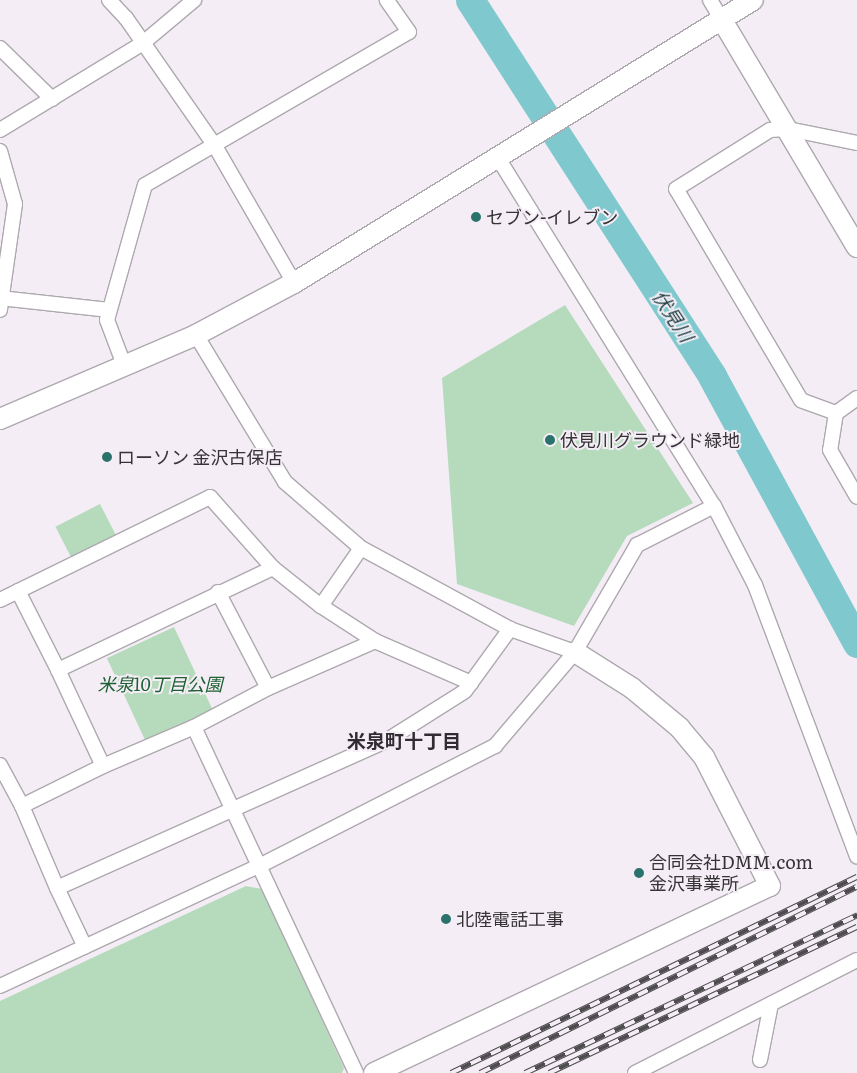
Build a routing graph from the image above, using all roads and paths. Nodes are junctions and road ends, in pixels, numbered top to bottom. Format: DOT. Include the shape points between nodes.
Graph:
graph roads {
  1 [pos="108,0"];
  2 [pos="194,0"];
  3 [pos="387,0"];
  4 [pos="710,0"];
  5 [pos="753,0"];
  6 [pos="722,20"];
  7 [pos="144,43"];
  8 [pos="0,48"];
  9 [pos="52,99"];
  10 [pos="788,129"];
  11 [pos="0,130"];
  12 [pos="857,143"];
  13 [pos="215,146"];
  14 [pos="0,151"];
  15 [pos="503,154"];
  16 [pos="857,247"];
  17 [pos="294,283"];
  18 [pos="1,302"];
  19 [pos="109,310"];
  20 [pos="196,335"];
  21 [pos="124,365"];
  22 [pos="857,398"];
  23 [pos="836,413"];
  24 [pos="0,419"];
  25 [pos="857,497"];
  26 [pos="714,506"];
  27 [pos="361,548"];
  28 [pos="273,568"];
  29 [pos="18,591"];
  30 [pos="218,592"];
  31 [pos="0,600"];
  32 [pos="320,606"];
  33 [pos="510,629"];
  34 [pos="376,641"];
  35 [pos="575,652"];
  36 [pos="58,670"];
  37 [pos="471,682"];
  38 [pos="268,688"];
  39 [pos="194,727"];
  40 [pos="0,765"];
  41 [pos="103,766"];
  42 [pos="22,806"];
  43 [pos="234,810"];
  44 [pos="857,856"];
  45 [pos="261,865"];
  46 [pos="57,888"];
  47 [pos="85,947"];
  48 [pos="854,961"];
  49 [pos="0,986"];
  50 [pos="771,1004"];
  51 [pos="760,1060"];
  52 [pos="649,1069"];
  53 [pos="356,1073"];
  54 [pos="374,1073"];
  55 [pos="635,1073"];
  1 -- 7 [label="street"];
  2 -- 7 [label="street"];
  3 -- 13 [label="street" via="409,32"];
  4 -- 6 [label="street"];
  5 -- 6 [label="street"];
  6 -- 10 [label="street"];
  6 -- 15 [label="street"];
  7 -- 9 [label="street"];
  7 -- 13 [label="street"];
  8 -- 9 [label="street"];
  9 -- 11 [label="street"];
  10 -- 12 [label="street"];
  10 -- 16 [label="street"];
  10 -- 23 [label="street" via="770,130 676,189 801,400"];
  13 -- 17 [label="street"];
  13 -- 19 [label="street" via="145,185"];
  14 -- 18 [label="street" via="15,204"];
  15 -- 17 [label="street"];
  15 -- 26 [label="street"];
  17 -- 20 [label="street"];
  18 -- 19 [label="street"];
  19 -- 21 [label="street" via="107,320"];
  20 -- 21 [label="street"];
  20 -- 27 [label="street" via="285,482"];
  21 -- 24 [label="street"];
  22 -- 23 [label="street"];
  23 -- 25 [label="street" via="830,450"];
  26 -- 35 [label="street" via="637,545"];
  26 -- 44 [label="street" via="755,584"];
  27 -- 32 [label="street"];
  27 -- 33 [label="street"];
  28 -- 29 [label="street" via="210,497"];
  28 -- 30 [label="street"];
  28 -- 32 [label="street"];
  29 -- 31 [label="street"];
  29 -- 36 [label="street"];
  30 -- 36 [label="street"];
  30 -- 38 [label="street"];
  32 -- 34 [label="street"];
  33 -- 35 [label="street"];
  33 -- 37 [label="street"];
  34 -- 37 [label="street"];
  34 -- 38 [label="street"];
  35 -- 45 [label="street" via="496,746"];
  35 -- 54 [label="street" via="632,688 680,728 698,750 770,886"];
  36 -- 41 [label="street"];
  37 -- 43 [label="street" via="465,691 386,741"];
  38 -- 39 [label="street"];
  39 -- 41 [label="street"];
  39 -- 43 [label="street"];
  40 -- 42 [label="street"];
  41 -- 42 [label="street"];
  42 -- 46 [label="street"];
  43 -- 45 [label="street"];
  43 -- 46 [label="street"];
  45 -- 47 [label="street"];
  45 -- 53 [label="street"];
  46 -- 47 [label="street"];
  47 -- 49 [label="street"];
  48 -- 50 [label="street"];
  50 -- 51 [label="street"];
  50 -- 52 [label="street"];
  52 -- 55 [label="street"];
}
